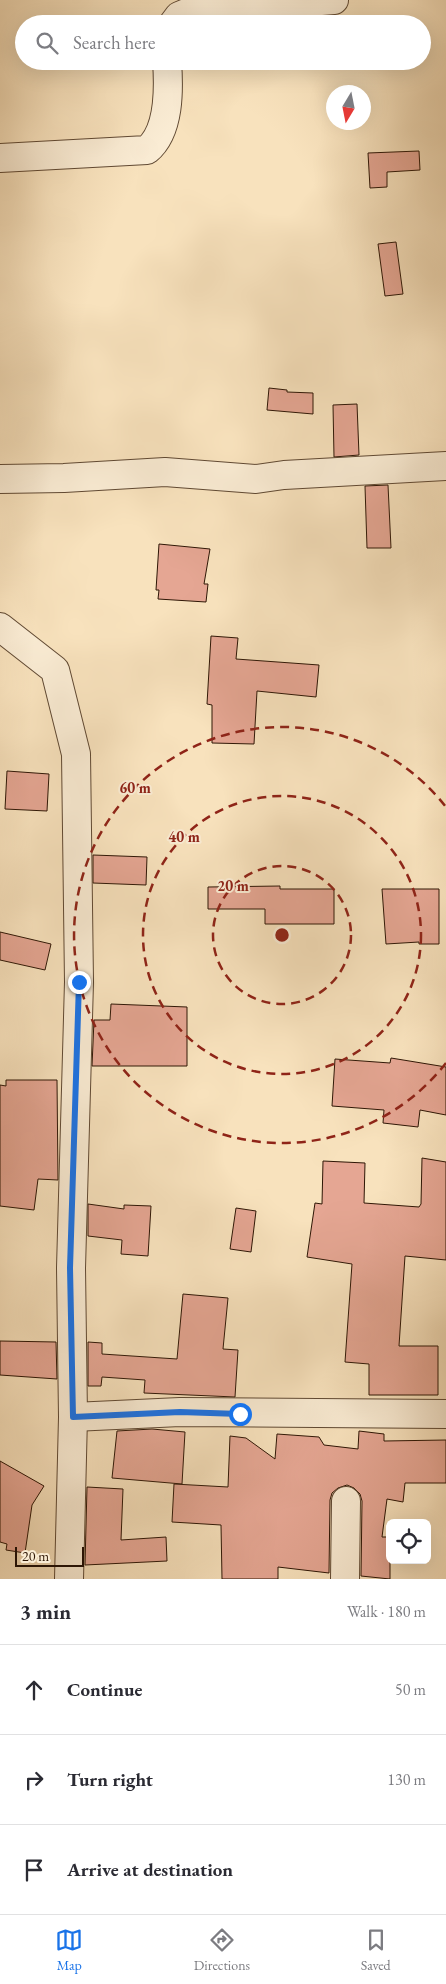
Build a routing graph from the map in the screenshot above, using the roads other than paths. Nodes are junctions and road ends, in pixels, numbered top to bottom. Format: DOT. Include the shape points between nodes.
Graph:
graph roads {
  1 [pos="334,0"];
  2 [pos="181,15"];
  3 [pos="167,70"];
  4 [pos="0,158"];
  5 [pos="446,466"];
  6 [pos="0,479"];
  7 [pos="0,627"];
  8 [pos="446,1414"];
  9 [pos="73,1417"];
  10 [pos="346,1501"];
  11 [pos="70,1579"];
  12 [pos="345,1579"];
  1 -- 2 [label="street" via="191,11"];
  3 -- 4 [label="street" via="164,119 157,142 147,150"];
  5 -- 6 [label="street" via="256,479 165,472"];
  7 -- 9 [label="street" via="54,670 76,754 79,982 70,1268"];
  8 -- 9 [label="street" via="180,1412"];
  9 -- 11 [label="street"];
  10 -- 12 [label="street"];
}
